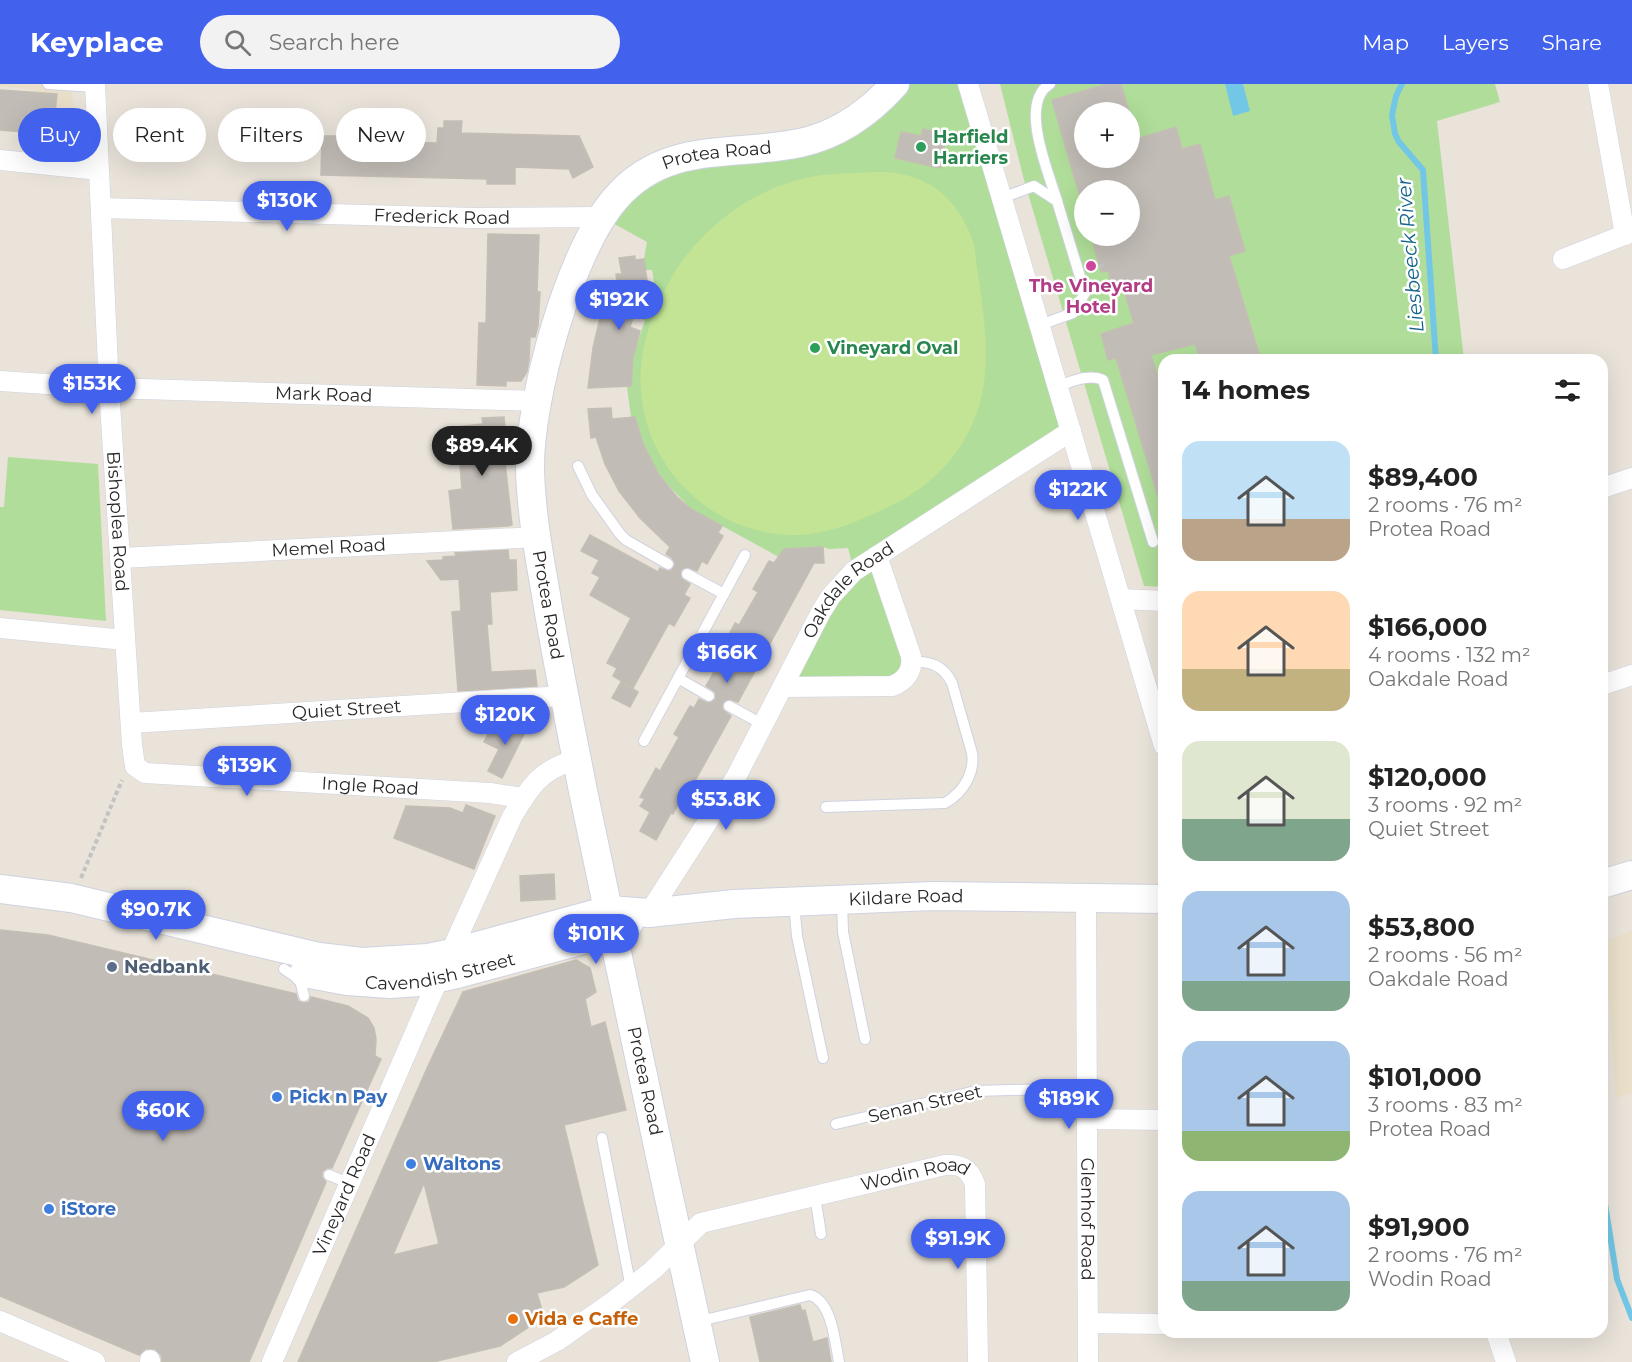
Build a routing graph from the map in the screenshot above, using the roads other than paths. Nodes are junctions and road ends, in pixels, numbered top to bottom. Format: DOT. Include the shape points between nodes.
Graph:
graph roads {
  1 [pos="48,84"];
  2 [pos="895,84"];
  3 [pos="968,84"];
  4 [pos="1050,84"];
  5 [pos="1598,84"];
  6 [pos="95,86"];
  7 [pos="0,160"];
  8 [pos="99,170"];
  9 [pos="1002,198"];
  10 [pos="1057,201"];
  11 [pos="102,208"];
  12 [pos="602,217"];
  13 [pos="1628,233"];
  14 [pos="1563,259"];
  15 [pos="1040,325"];
  16 [pos="0,381"];
  17 [pos="1058,386"];
  18 [pos="109,388"];
  19 [pos="538,401"];
  20 [pos="1071,431"];
  21 [pos="578,466"];
  22 [pos="1632,478"];
  23 [pos="1608,486"];
  24 [pos="537,537"];
  25 [pos="1153,542"];
  26 [pos="745,555"];
  27 [pos="877,556"];
  28 [pos="121,558"];
  29 [pos="668,564"];
  30 [pos="687,574"];
  31 [pos="724,594"];
  32 [pos="1121,599"];
  33 [pos="1158,601"];
  34 [pos="0,628"];
  35 [pos="125,640"];
  36 [pos="912,661"];
  37 [pos="1632,675"];
  38 [pos="678,678"];
  39 [pos="1608,683"];
  40 [pos="784,687"];
  41 [pos="563,696"];
  42 [pos="709,696"];
  43 [pos="729,706"];
  44 [pos="131,723"];
  45 [pos="764,725"];
  46 [pos="1158,725"];
  47 [pos="644,741"];
  48 [pos="577,759"];
  49 [pos="145,773"];
  50 [pos="523,798"];
  51 [pos="826,807"];
  52 [pos="1632,876"];
  53 [pos="1608,882"];
  54 [pos="0,889"];
  55 [pos="1086,897"];
  56 [pos="1158,899"];
  57 [pos="842,900"];
  58 [pos="794,902"];
  59 [pos="0,906"];
  60 [pos="649,913"];
  61 [pos="611,921"];
  62 [pos="446,965"];
  63 [pos="284,969"];
  64 [pos="304,996"];
  65 [pos="865,1039"];
  66 [pos="823,1058"];
  67 [pos="1087,1089"];
  68 [pos="1087,1119"];
  69 [pos="1158,1120"];
  70 [pos="836,1124"];
  71 [pos="602,1138"];
  72 [pos="328,1175"];
  73 [pos="351,1184"];
  74 [pos="815,1196"];
  75 [pos="822,1234"];
  76 [pos="680,1245"];
  77 [pos="631,1288"];
  78 [pos="0,1321"];
  79 [pos="696,1322"];
  80 [pos="1088,1323"];
  81 [pos="1158,1324"];
  82 [pos="1499,1338"];
  83 [pos="95,1362"];
  84 [pos="272,1362"];
  85 [pos="517,1362"];
  86 [pos="705,1362"];
  87 [pos="838,1362"];
  88 [pos="978,1362"];
  89 [pos="1088,1362"];
  90 [pos="1506,1362"];
  1 -- 6 [label="lane"];
  2 -- 12 [label="street, Protea Road" via="865,113 824,136 793,144 684,156 659,165 624,189"];
  3 -- 9 [label="street"];
  4 -- 10 [label="lane" via="1043,88 1035,107 1040,145"];
  5 -- 13 [label="street"];
  6 -- 8 [label="street, Bishoplea Road"];
  7 -- 8 [label="street"];
  8 -- 11 [label="street, Bishoplea Road"];
  9 -- 10 [label="lane" via="1034,186"];
  9 -- 15 [label="street"];
  10 -- 15 [label="lane" via="1084,293 1073,313"];
  11 -- 12 [label="street, Frederick Road" via="474,218"];
  11 -- 18 [label="street, Bishoplea Road"];
  12 -- 19 [label="street, Protea Road" via="563,303"];
  13 -- 14 [label="street"];
  15 -- 17 [label="street"];
  16 -- 18 [label="street, Mark Road"];
  17 -- 20 [label="street"];
  17 -- 25 [label="lane" via="1086,378 1103,380"];
  18 -- 19 [label="street, Mark Road"];
  18 -- 28 [label="street, Bishoplea Road"];
  19 -- 24 [label="street, Protea Road" via="530,469"];
  20 -- 27 [label="street, Oakdale Road"];
  20 -- 32 [label="street"];
  21 -- 29 [label="lane" via="592,495 620,534"];
  22 -- 23 [label="street"];
  24 -- 28 [label="street, Memel Road"];
  24 -- 41 [label="street, Protea Road"];
  26 -- 31 [label="lane"];
  27 -- 36 [label="street"];
  27 -- 40 [label="street, Oakdale Road" via="854,571 831,596"];
  28 -- 35 [label="street, Bishoplea Road"];
  30 -- 31 [label="lane"];
  31 -- 38 [label="lane"];
  32 -- 33 [label="street"];
  32 -- 46 [label="street"];
  34 -- 35 [label="street"];
  35 -- 44 [label="street, Bishoplea Road"];
  36 -- 40 [label="street" via="906,677 892,686"];
  36 -- 51 [label="lane" via="937,665 949,678 974,762 968,778 945,803"];
  37 -- 39 [label="street"];
  38 -- 42 [label="lane"];
  38 -- 47 [label="lane"];
  40 -- 45 [label="street, Oakdale Road"];
  41 -- 44 [label="street, Quiet Street"];
  41 -- 48 [label="street, Protea Road"];
  43 -- 45 [label="lane"];
  44 -- 49 [label="street, Bishoplea Road" via="133,760"];
  45 -- 60 [label="street, Oakdale Road" via="713,816"];
  48 -- 50 [label="street, Vineyard Road" via="554,766"];
  48 -- 61 [label="street, Protea Road"];
  49 -- 50 [label="street, Ingle Road"];
  50 -- 62 [label="street, Vineyard Road"];
  52 -- 53 [label="street"];
  54 -- 62 [label="street, Cavendish Street" via="71,898 319,957 363,962 428,957"];
  55 -- 56 [label="street, Kildare Road"];
  55 -- 57 [label="street, Kildare Road"];
  55 -- 67 [label="street, Glenhof Road"];
  57 -- 58 [label="street, Kildare Road"];
  57 -- 65 [label="lane" via="845,943"];
  58 -- 60 [label="street, Kildare Road"];
  58 -- 66 [label="lane" via="797,936"];
  59 -- 63 [label="street, Cavendish Street" via="93,921"];
  60 -- 61 [label="street, Cavendish Street"];
  61 -- 62 [label="street, Cavendish Street" via="457,974"];
  61 -- 76 [label="street, Protea Road"];
  62 -- 63 [label="street, Cavendish Street" via="420,982 390,984 347,981"];
  62 -- 73 [label="street, Vineyard Road"];
  63 -- 64 [label="lane" via="300,980"];
  67 -- 68 [label="street, Glenhof Road"];
  67 -- 70 [label="lane, Senan Street" via="976,1090"];
  68 -- 69 [label="street"];
  68 -- 80 [label="street, Glenhof Road"];
  71 -- 77 [label="lane"];
  72 -- 73 [label="lane"];
  73 -- 84 [label="street, Vineyard Road"];
  74 -- 75 [label="lane"];
  74 -- 76 [label="street, Wodin Road" via="701,1223"];
  74 -- 88 [label="street, Wodin Road" via="945,1165 962,1166 968,1171 975,1184"];
  76 -- 77 [label="street, Wodin Road"];
  76 -- 79 [label="street, Protea Road"];
  77 -- 85 [label="street, Wodin Road" via="557,1341"];
  78 -- 83 [label="street"];
  79 -- 86 [label="street, Protea Road"];
  79 -- 87 [label="lane" via="810,1295 825,1305"];
  80 -- 81 [label="street"];
  80 -- 89 [label="street, Glenhof Road"];
  82 -- 90 [label="street"];
}
